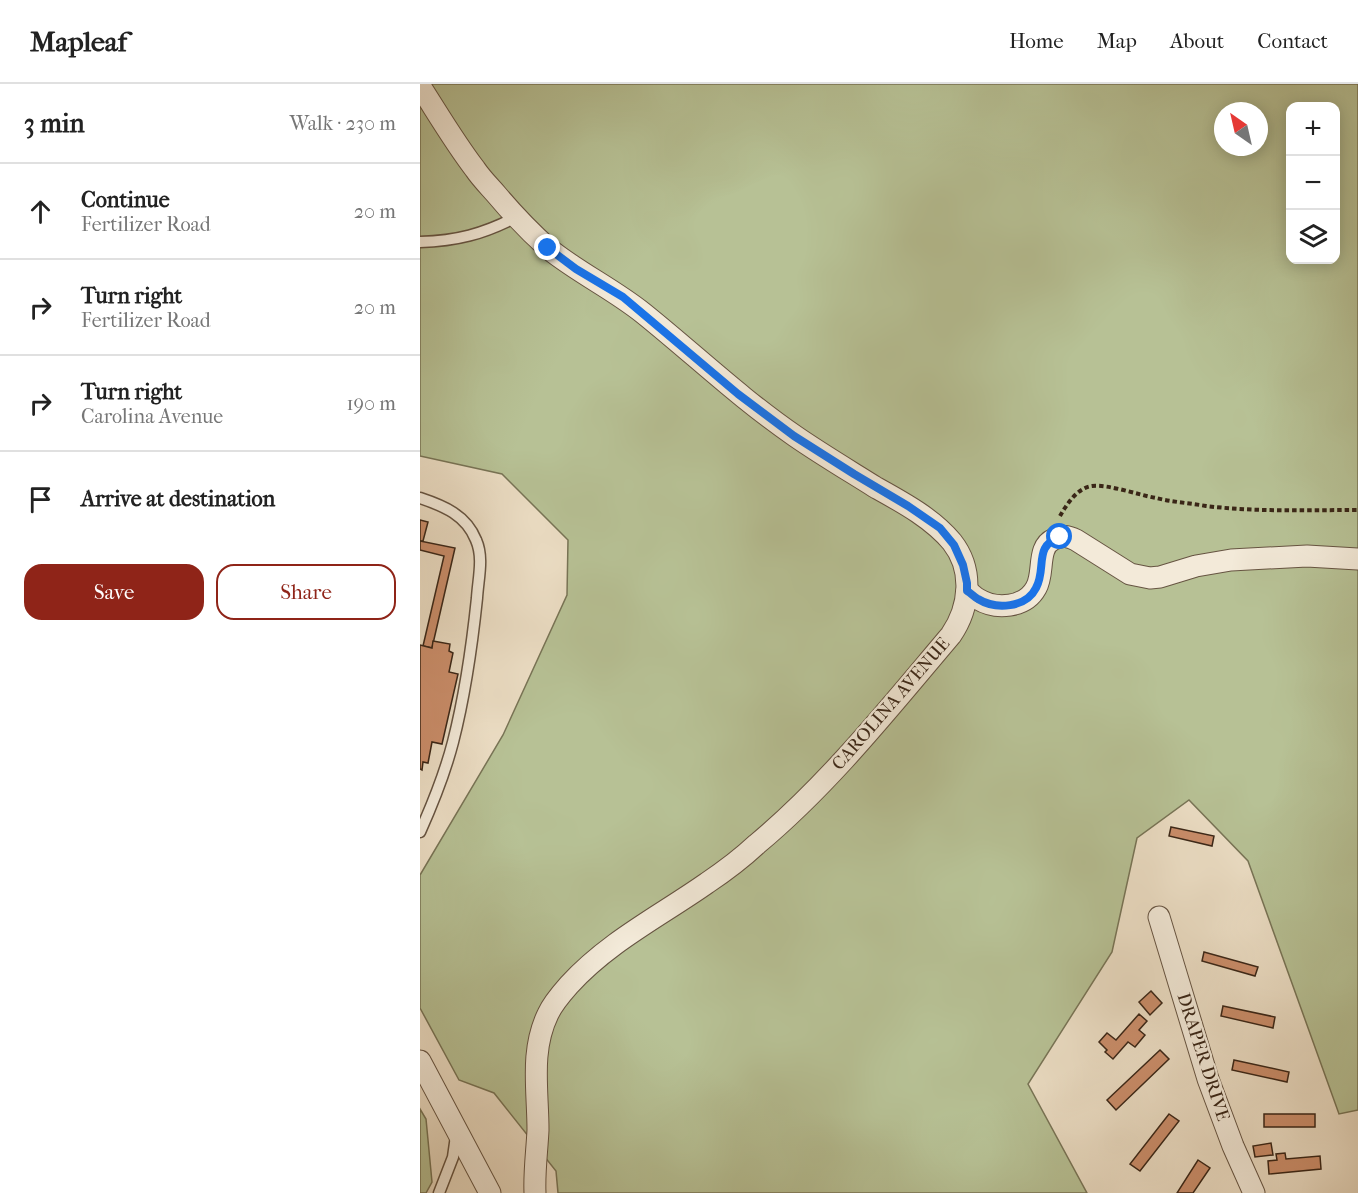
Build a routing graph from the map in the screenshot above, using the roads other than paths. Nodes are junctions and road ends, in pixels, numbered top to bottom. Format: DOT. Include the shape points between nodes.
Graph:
graph roads {
  1 [pos="420,86"];
  2 [pos="516,217"];
  3 [pos="420,242"];
  4 [pos="420,498"];
  5 [pos="1358,559"];
  6 [pos="967,591"];
  7 [pos="420,832"];
  8 [pos="1159,917"];
  9 [pos="420,1061"];
  10 [pos="457,1130"];
  11 [pos="439,1193"];
  12 [pos="490,1193"];
  13 [pos="536,1193"];
  14 [pos="1254,1193"];
  1 -- 2 [label="street, CAROLINA AVENUE" via="476,171"];
  2 -- 3 [label="lane" via="466,237"];
  2 -- 6 [label="street, CAROLINA AVENUE" via="548,248 623,297 785,429 940,528 963,565"];
  4 -- 7 [label="lane" via="458,515 470,527 481,558 474,627 453,744"];
  5 -- 6 [label="street" via="1307,556 1231,560 1150,578 1130,573 1067,536 1052,539 1046,545 1040,576 1029,598 1007,606 995,605"];
  6 -- 13 [label="street, CAROLINA AVENUE" via="965,609 951,635 811,794 758,844 709,882 611,946 557,998 540,1035 536,1057"];
  8 -- 14 [label="street, DRAPER DRIVE" via="1208,1079"];
  9 -- 10 [label="street"];
  10 -- 11 [label="lane" via="453,1157"];
  10 -- 12 [label="street"];
}
